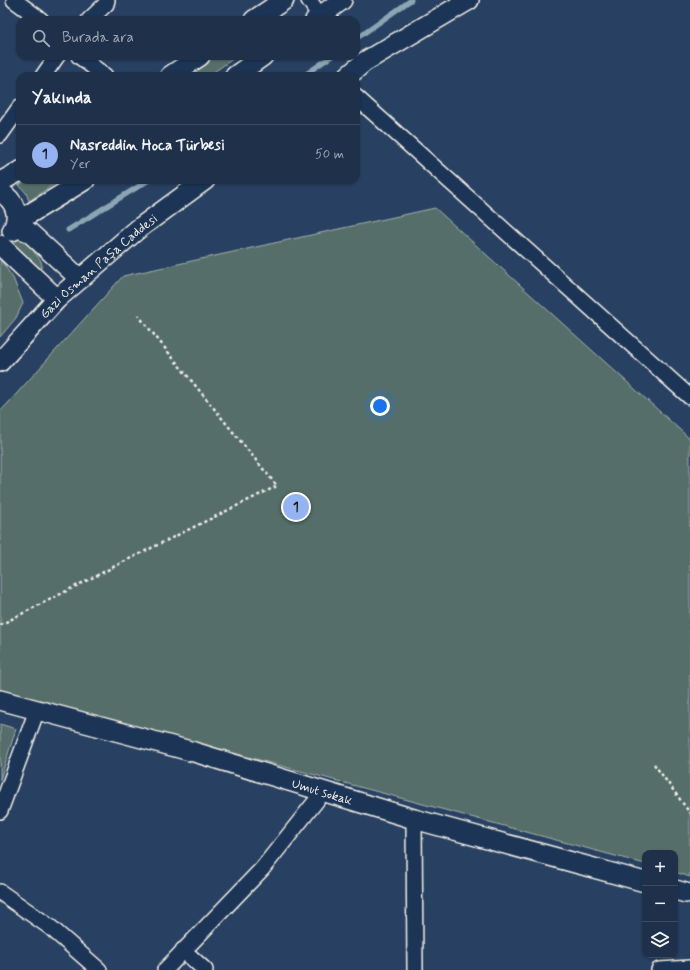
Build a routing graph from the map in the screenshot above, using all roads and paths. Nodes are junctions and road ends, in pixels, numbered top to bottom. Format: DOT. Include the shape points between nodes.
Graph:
graph roads {
  1 [pos="14,0"];
  2 [pos="107,0"];
  3 [pos="284,0"];
  4 [pos="309,0"];
  5 [pos="342,0"];
  6 [pos="469,0"];
  7 [pos="36,16"];
  8 [pos="93,16"];
  9 [pos="260,16"];
  10 [pos="318,16"];
  11 [pos="323,16"];
  12 [pos="360,57"];
  13 [pos="54,60"];
  14 [pos="84,60"];
  15 [pos="194,60"];
  16 [pos="257,60"];
  17 [pos="358,60"];
  18 [pos="46,72"];
  19 [pos="100,72"];
  20 [pos="176,72"];
  21 [pos="241,72"];
  22 [pos="351,72"];
  23 [pos="360,101"];
  24 [pos="16,113"];
  25 [pos="0,135"];
  26 [pos="16,173"];
  27 [pos="0,182"];
  28 [pos="79,184"];
  29 [pos="200,184"];
  30 [pos="0,192"];
  31 [pos="16,224"];
  32 [pos="0,241"];
  33 [pos="0,245"];
  34 [pos="80,279"];
  35 [pos="57,299"];
  36 [pos="138,315"];
  37 [pos="0,362"];
  38 [pos="690,397"];
  39 [pos="0,625"];
  40 [pos="0,700"];
  41 [pos="38,710"];
  42 [pos="654,764"];
  43 [pos="324,791"];
  44 [pos="0,811"];
  45 [pos="690,813"];
  46 [pos="414,819"];
  47 [pos="642,881"];
  48 [pos="0,892"];
  49 [pos="183,950"];
  50 [pos="690,968"];
  51 [pos="99,970"];
  52 [pos="165,970"];
  53 [pos="205,970"];
  54 [pos="415,970"];
  55 [pos="659,970"];
  1 -- 7 [label="street"];
  2 -- 8 [label="street"];
  3 -- 9 [label="street"];
  4 -- 10 [label="street"];
  5 -- 11 [label="street"];
  6 -- 12 [label="street"];
  13 -- 18 [label="street"];
  14 -- 19 [label="street"];
  15 -- 20 [label="street"];
  16 -- 21 [label="street"];
  17 -- 22 [label="street"];
  23 -- 38 [label="street"];
  24 -- 25 [label="street"];
  26 -- 27 [label="street"];
  28 -- 31 [label="street"];
  29 -- 34 [label="street, Gazi Osman Paşa Caddesi" via="138,229"];
  30 -- 31 [label="street" via="8,197 16,208"];
  31 -- 32 [label="street" via="8,237"];
  31 -- 34 [label="street" via="29,232"];
  33 -- 35 [label="street"];
  34 -- 35 [label="street, Gazi Osman Paşa Caddesi"];
  35 -- 37 [label="street, Gazi Osman Paşa Caddesi"];
  36 -- 39 [label="path" via="277,486"];
  40 -- 41 [label="street, Umut sokak"];
  41 -- 43 [label="street, Umut sokak" via="194,752"];
  41 -- 44 [label="street"];
  42 -- 45 [label="path"];
  43 -- 46 [label="street, Umut sokak"];
  43 -- 49 [label="street" via="262,869"];
  46 -- 47 [label="street, Umut sokak"];
  46 -- 54 [label="street"];
  48 -- 51 [label="street" via="50,927"];
  49 -- 52 [label="street"];
  49 -- 53 [label="street"];
  50 -- 55 [label="street"];
}
